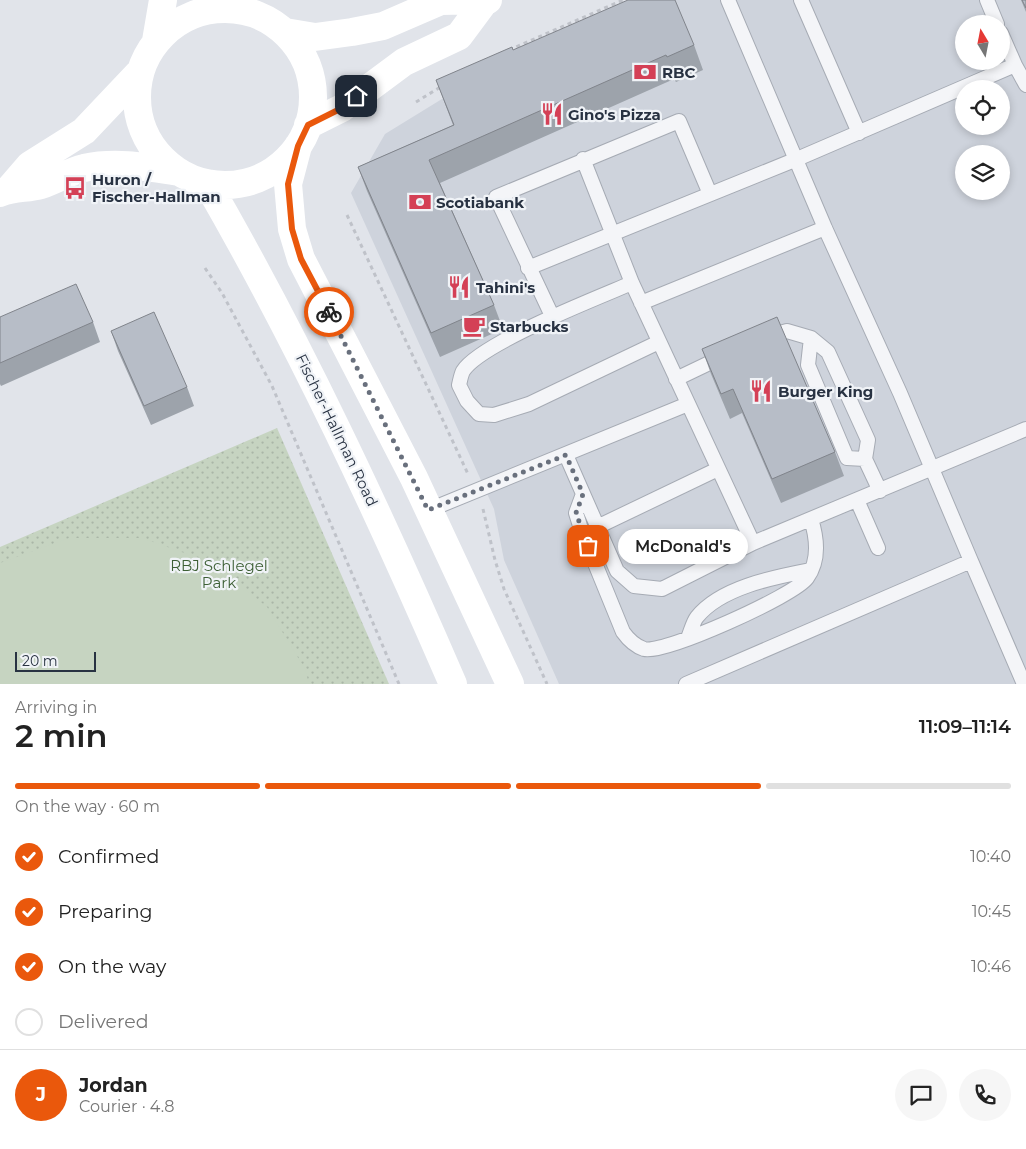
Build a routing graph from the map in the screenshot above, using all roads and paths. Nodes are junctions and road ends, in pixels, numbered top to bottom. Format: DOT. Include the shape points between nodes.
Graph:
graph roads {
  1 [pos="163,0"];
  2 [pos="245,0"];
  3 [pos="487,0"];
  4 [pos="623,0"];
  5 [pos="728,0"];
  6 [pos="801,0"];
  7 [pos="987,0"];
  8 [pos="993,15"];
  9 [pos="277,26"];
  10 [pos="156,41"];
  11 [pos="506,51"];
  12 [pos="1010,54"];
  13 [pos="1015,65"];
  14 [pos="138,74"];
  15 [pos="447,83"];
  16 [pos="1026,85"];
  17 [pos="416,102"];
  18 [pos="859,133"];
  19 [pos="303,136"];
  20 [pos="583,159"];
  21 [pos="797,159"];
  22 [pos="179,172"];
  23 [pos="207,183"];
  24 [pos="5,191"];
  25 [pos="710,194"];
  26 [pos="347,215"];
  27 [pos="825,228"];
  28 [pos="610,234"];
  29 [pos="205,268"];
  30 [pos="528,268"];
  31 [pos="632,283"];
  32 [pos="641,303"];
  33 [pos="553,318"];
  34 [pos="811,338"];
  35 [pos="756,340"];
  36 [pos="659,342"];
  37 [pos="739,348"];
  38 [pos="676,379"];
  39 [pos="688,404"];
  40 [pos="1026,429"];
  41 [pos="566,455"];
  42 [pos="865,459"];
  43 [pos="718,469"];
  44 [pos="933,469"];
  45 [pos="476,491"];
  46 [pos="880,491"];
  47 [pos="583,494"];
  48 [pos="858,500"];
  49 [pos="428,510"];
  50 [pos="810,519"];
  51 [pos="597,527"];
  52 [pos="753,543"];
  53 [pos="878,548"];
  54 [pos="971,561"];
  55 [pos="811,570"];
  56 [pos="688,638"];
  57 [pos="399,684"];
  58 [pos="454,684"];
  59 [pos="510,684"];
  60 [pos="547,684"];
  61 [pos="686,684"];
  62 [pos="1024,684"];
  1 -- 10 [label="main road"];
  2 -- 9 [label="main road"];
  3 -- 9 [label="main road" via="441,1 383,26 315,38"];
  3 -- 19 [label="main road" via="459,36 404,62"];
  4 -- 11 [label="path"];
  5 -- 21 [label="lane"];
  6 -- 18 [label="lane"];
  7 -- 8 [label="lane"];
  9 -- 10 [label="main road" via="244,10 217,9 192,15 172,26"];
  9 -- 19 [label="main road" via="305,59 313,92"];
  10 -- 14 [label="main road"];
  12 -- 13 [label="lane"];
  13 -- 16 [label="lane"];
  13 -- 18 [label="lane"];
  14 -- 22 [label="main road" via="136,102 140,123 155,151"];
  14 -- 24 [label="main road" via="84,130 30,165"];
  15 -- 17 [label="path"];
  18 -- 21 [label="lane"];
  19 -- 23 [label="main road" via="281,165 258,178 233,185"];
  19 -- 49 [label="main road" via="288,184 292,229 301,259"];
  20 -- 25 [label="lane" via="679,121"];
  20 -- 28 [label="lane"];
  20 -- 30 [label="lane" via="496,197"];
  21 -- 25 [label="lane"];
  21 -- 27 [label="lane"];
  22 -- 23 [label="main road"];
  22 -- 24 [label="main road" via="125,164 100,166 63,175 40,185"];
  23 -- 58 [label="main road, Fischer-Hallman Road" via="248,255 363,482"];
  25 -- 28 [label="lane"];
  26 -- 45 [label="path"];
  27 -- 32 [label="lane"];
  27 -- 44 [label="lane"];
  28 -- 30 [label="lane"];
  28 -- 31 [label="lane"];
  29 -- 57 [label="path" via="222,293 279,402"];
  30 -- 33 [label="lane"];
  31 -- 32 [label="lane"];
  31 -- 33 [label="lane"];
  32 -- 36 [label="lane"];
  33 -- 36 [label="lane" via="501,342 475,358 462,372 459,385 466,401 479,414 494,415 529,404"];
  34 -- 35 [label="lane" via="787,331"];
  34 -- 42 [label="lane" via="828,352 868,440"];
  34 -- 42 [label="lane" via="808,365 847,458"];
  36 -- 38 [label="lane"];
  37 -- 38 [label="lane"];
  38 -- 39 [label="lane"];
  39 -- 41 [label="lane"];
  39 -- 43 [label="lane"];
  40 -- 44 [label="lane"];
  41 -- 45 [label="lane"];
  41 -- 47 [label="lane"];
  42 -- 46 [label="lane"];
  43 -- 51 [label="lane"];
  43 -- 52 [label="lane"];
  44 -- 46 [label="lane"];
  44 -- 54 [label="lane"];
  45 -- 49 [label="lane"];
  45 -- 60 [label="path" via="504,589"];
  46 -- 48 [label="lane"];
  47 -- 51 [label="lane"];
  47 -- 56 [label="lane" via="576,513 580,529 623,632 631,642 644,649 660,648"];
  48 -- 50 [label="lane"];
  48 -- 53 [label="lane"];
  49 -- 59 [label="main road"];
  50 -- 52 [label="lane"];
  50 -- 55 [label="lane" via="816,535 815,561"];
  51 -- 52 [label="lane" via="617,571 634,586 662,589"];
  54 -- 61 [label="lane"];
  54 -- 62 [label="lane"];
  55 -- 56 [label="lane" via="794,590 712,630"];
  55 -- 56 [label="lane" via="772,578 713,601 696,618"];
}
